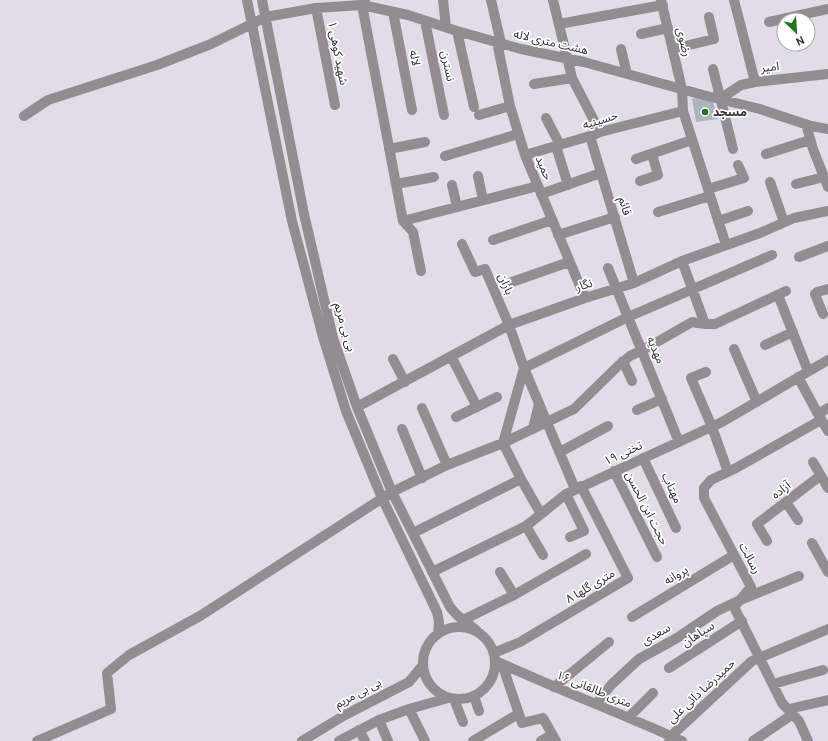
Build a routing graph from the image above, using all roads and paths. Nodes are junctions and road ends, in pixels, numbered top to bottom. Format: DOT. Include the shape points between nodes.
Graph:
graph roads {
  1 [pos="247,0"];
  2 [pos="262,0"];
  3 [pos="442,0"];
  4 [pos="491,0"];
  5 [pos="553,0"];
  6 [pos="734,0"];
  7 [pos="364,3"];
  8 [pos="662,3"];
  9 [pos="316,8"];
  10 [pos="828,9"];
  11 [pos="393,12"];
  12 [pos="709,17"];
  13 [pos="266,18"];
  14 [pos="425,21"];
  15 [pos="769,22"];
  16 [pos="252,24"];
  17 [pos="559,24"];
  18 [pos="446,27"];
  19 [pos="668,28"];
  20 [pos="458,31"];
  21 [pos="641,34"];
  22 [pos="499,43"];
  23 [pos="621,49"];
  24 [pos="673,50"];
  25 [pos="566,58"];
  26 [pos="713,69"];
  27 [pos="627,74"];
  28 [pos="828,74"];
  29 [pos="572,78"];
  30 [pos="755,82"];
  31 [pos="534,84"];
  32 [pos="682,89"];
  33 [pos="720,99"];
  34 [pos="335,104"];
  35 [pos="510,106"];
  36 [pos="412,110"];
  37 [pos="682,111"];
  38 [pos="24,116"];
  39 [pos="444,116"];
  40 [pos="546,118"];
  41 [pos="806,124"];
  42 [pos="828,129"];
  43 [pos="600,132"];
  44 [pos="518,134"];
  45 [pos="590,136"];
  46 [pos="692,140"];
  47 [pos="810,140"];
  48 [pos="425,142"];
  49 [pos="558,146"];
  50 [pos="389,149"];
  51 [pos="733,149"];
  52 [pos="652,154"];
  53 [pos="766,154"];
  54 [pos="525,155"];
  55 [pos="445,156"];
  56 [pos="636,160"];
  57 [pos="738,165"];
  58 [pos="601,173"];
  59 [pos="478,176"];
  60 [pos="434,177"];
  61 [pos="824,177"];
  62 [pos="640,181"];
  63 [pos="770,182"];
  64 [pos="396,184"];
  65 [pos="568,184"];
  66 [pos="796,184"];
  67 [pos="452,185"];
  68 [pos="828,187"];
  69 [pos="539,190"];
  70 [pos="709,192"];
  71 [pos="483,200"];
  72 [pos="457,207"];
  73 [pos="748,211"];
  74 [pos="828,211"];
  75 [pos="658,212"];
  76 [pos="615,218"];
  77 [pos="552,220"];
  78 [pos="403,221"];
  79 [pos="718,221"];
  80 [pos="784,222"];
  81 [pos="558,235"];
  82 [pos="493,240"];
  83 [pos="462,244"];
  84 [pos="726,246"];
  85 [pos="828,246"];
  86 [pos="772,254"];
  87 [pos="799,257"];
  88 [pos="682,261"];
  89 [pos="570,262"];
  90 [pos="608,268"];
  91 [pos="421,271"];
  92 [pos="512,282"];
  93 [pos="634,283"];
  94 [pos="616,289"];
  95 [pos="692,289"];
  96 [pos="828,289"];
  97 [pos="585,298"];
  98 [pos="823,314"];
  99 [pos="628,317"];
  100 [pos="705,324"];
  101 [pos="509,325"];
  102 [pos="793,332"];
  103 [pos="765,345"];
  104 [pos="642,349"];
  105 [pos="734,349"];
  106 [pos="451,356"];
  107 [pos="392,359"];
  108 [pos="828,360"];
  109 [pos="623,361"];
  110 [pos="524,368"];
  111 [pos="808,371"];
  112 [pos="706,372"];
  113 [pos="798,377"];
  114 [pos="632,381"];
  115 [pos="405,382"];
  116 [pos="496,397"];
  117 [pos="662,399"];
  118 [pos="539,402"];
  119 [pos="757,402"];
  120 [pos="357,407"];
  121 [pos="476,407"];
  122 [pos="422,408"];
  123 [pos="828,408"];
  124 [pos="637,410"];
  125 [pos="456,417"];
  126 [pos="819,417"];
  127 [pos="548,423"];
  128 [pos="608,426"];
  129 [pos="712,427"];
  130 [pos="402,428"];
  131 [pos="533,430"];
  132 [pos="828,430"];
  133 [pos="679,442"];
  134 [pos="503,443"];
  135 [pos="560,452"];
  136 [pos="643,458"];
  137 [pos="813,462"];
  138 [pos="448,465"];
  139 [pos="614,472"];
  140 [pos="728,472"];
  141 [pos="820,476"];
  142 [pos="422,478"];
  143 [pos="521,479"];
  144 [pos="828,488"];
  145 [pos="574,490"];
  146 [pos="392,492"];
  147 [pos="382,498"];
  148 [pos="786,502"];
  149 [pos="541,514"];
  150 [pos="798,520"];
  151 [pos="526,526"];
  152 [pos="676,528"];
  153 [pos="413,532"];
  154 [pos="570,537"];
  155 [pos="767,541"];
  156 [pos="812,543"];
  157 [pos="586,554"];
  158 [pos="543,555"];
  159 [pos="734,555"];
  160 [pos="657,557"];
  161 [pos="432,572"];
  162 [pos="500,572"];
  163 [pos="828,572"];
  164 [pos="799,576"];
  165 [pos="514,595"];
  166 [pos="740,600"];
  167 [pos="632,617"];
  168 [pos="463,620"];
  169 [pos="742,621"];
  170 [pos="828,629"];
  171 [pos="477,631"];
  172 [pos="438,634"];
  173 [pos="609,642"];
  174 [pos="497,659"];
  175 [pos="756,660"];
  176 [pos="423,665"];
  177 [pos="669,668"];
  178 [pos="823,670"];
  179 [pos="773,684"];
  180 [pos="554,687"];
  181 [pos="653,693"];
  182 [pos="474,696"];
  183 [pos="451,698"];
  184 [pos="828,700"];
  185 [pos="596,704"];
  186 [pos="409,709"];
  187 [pos="479,711"];
  188 [pos="791,712"];
  189 [pos="518,714"];
  190 [pos="629,717"];
  191 [pos="379,720"];
  192 [pos="463,722"];
  193 [pos="359,730"];
  194 [pos="554,738"];
  195 [pos="670,739"];
  196 [pos="37,741"];
  197 [pos="302,741"];
  198 [pos="339,741"];
  199 [pos="365,741"];
  200 [pos="388,741"];
  201 [pos="425,741"];
  202 [pos="473,741"];
  203 [pos="541,741"];
  204 [pos="682,741"];
  205 [pos="753,741"];
  206 [pos="808,741"];
  1 -- 16 [label="street, بی بی مریم"];
  2 -- 13 [label="street, بی بی مریم"];
  3 -- 18 [label="street"];
  4 -- 22 [label="street, حمید"];
  5 -- 17 [label="street"];
  6 -- 30 [label="street"];
  7 -- 9 [label="street, هشت متری لاله"];
  7 -- 11 [label="street, هشت متری لاله"];
  7 -- 50 [label="street"];
  8 -- 17 [label="street"];
  8 -- 19 [label="street, رضوی"];
  9 -- 13 [label="street, هشت متری لاله"];
  9 -- 34 [label="street, شهید کوهی ۱"];
  10 -- 15 [label="street"];
  11 -- 14 [label="street, هشت متری لاله"];
  11 -- 36 [label="street, لاله"];
  12 -- 24 [label="street" via="714,39"];
  13 -- 16 [label="street, هشت متری لاله"];
  13 -- 120 [label="street, بی بی مریم" via="304,214 333,338"];
  14 -- 18 [label="street, هشت متری لاله"];
  14 -- 39 [label="street, نسترن"];
  16 -- 38 [label="street, هشت متری لاله" via="211,44 157,65 48,100"];
  16 -- 147 [label="street, بی بی مریم" via="292,221 323,337 346,411"];
  17 -- 25 [label="street"];
  18 -- 20 [label="street, هشت متری لاله"];
  19 -- 21 [label="street"];
  19 -- 24 [label="street, رضوی"];
  20 -- 22 [label="street, هشت متری لاله"];
  20 -- 35 [label="street" via="476,111"];
  22 -- 25 [label="street, هشت متری لاله"];
  22 -- 35 [label="street, حمید"];
  23 -- 27 [label="street"];
  24 -- 32 [label="street, رضوی"];
  25 -- 27 [label="street, هشت متری لاله"];
  25 -- 29 [label="street"];
  26 -- 33 [label="street"];
  27 -- 32 [label="street, هشت متری لاله"];
  28 -- 30 [label="street, امیر"];
  29 -- 31 [label="street"];
  29 -- 43 [label="street"];
  30 -- 33 [label="street, امیر" via="741,85"];
  32 -- 33 [label="street, هشت متری لاله"];
  32 -- 37 [label="street, رضوی"];
  33 -- 41 [label="street, هشت متری لاله"];
  33 -- 51 [label="street"];
  35 -- 44 [label="street, حمید"];
  37 -- 43 [label="street, حسینیه"];
  37 -- 46 [label="street, رضوی"];
  40 -- 49 [label="street"];
  41 -- 42 [label="street, هشت متری لاله"];
  41 -- 47 [label="street"];
  43 -- 45 [label="street, حسینیه"];
  44 -- 54 [label="street, حمید"];
  44 -- 55 [label="street"];
  45 -- 49 [label="street, حسینیه"];
  45 -- 58 [label="street, قائم"];
  46 -- 52 [label="street"];
  46 -- 70 [label="street, رضوی"];
  47 -- 53 [label="street"];
  47 -- 61 [label="street"];
  48 -- 50 [label="street"];
  49 -- 54 [label="street, حسینیه"];
  49 -- 65 [label="street"];
  50 -- 64 [label="street"];
  52 -- 56 [label="street"];
  52 -- 62 [label="street" via="658,175"];
  54 -- 69 [label="street, حمید"];
  57 -- 70 [label="street" via="744,178"];
  58 -- 65 [label="street"];
  58 -- 76 [label="street, قائم"];
  59 -- 71 [label="street"];
  60 -- 64 [label="street"];
  61 -- 66 [label="street"];
  61 -- 68 [label="street"];
  63 -- 80 [label="street"];
  64 -- 78 [label="street"];
  65 -- 69 [label="street"];
  67 -- 72 [label="street"];
  69 -- 71 [label="street"];
  69 -- 77 [label="street, حمید"];
  70 -- 75 [label="street"];
  70 -- 79 [label="street, رضوی"];
  71 -- 72 [label="street"];
  72 -- 78 [label="street"];
  73 -- 79 [label="street"];
  74 -- 80 [label="street, نگار"];
  76 -- 81 [label="street"];
  76 -- 93 [label="street, قائم"];
  77 -- 81 [label="street, حمید"];
  77 -- 82 [label="street"];
  78 -- 91 [label="street" via="413,232"];
  79 -- 84 [label="street, رضوی"];
  80 -- 84 [label="street, نگار"];
  81 -- 89 [label="street, حمید"];
  83 -- 101 [label="street, باران" via="475,272 485,269"];
  84 -- 88 [label="street, نگار"];
  85 -- 87 [label="street"];
  86 -- 95 [label="street"];
  88 -- 93 [label="street, نگار"];
  88 -- 95 [label="street"];
  89 -- 92 [label="street"];
  89 -- 97 [label="street, حمید"];
  90 -- 94 [label="street, مهدیه"];
  93 -- 94 [label="street, نگار"];
  94 -- 97 [label="street, نگار"];
  94 -- 99 [label="street, مهدیه"];
  95 -- 99 [label="street"];
  95 -- 100 [label="street"];
  96 -- 98 [label="street" via="815,294"];
  97 -- 101 [label="street, نگار"];
  99 -- 104 [label="street, مهدیه"];
  99 -- 110 [label="street"];
  100 -- 102 [label="street" via="715,324 782,293"];
  100 -- 104 [label="street" via="692,322"];
  101 -- 106 [label="street, نگار"];
  101 -- 110 [label="street"];
  102 -- 103 [label="street"];
  102 -- 111 [label="street"];
  104 -- 109 [label="street"];
  104 -- 117 [label="street, مهدیه"];
  105 -- 119 [label="street"];
  106 -- 115 [label="street, نگار"];
  106 -- 121 [label="street"];
  107 -- 115 [label="street"];
  108 -- 111 [label="street, تختی ۱۹"];
  109 -- 114 [label="street"];
  109 -- 127 [label="street" via="574,409"];
  110 -- 118 [label="street"];
  110 -- 134 [label="street"];
  111 -- 113 [label="street, تختی ۱۹"];
  112 -- 129 [label="street" via="691,378"];
  113 -- 119 [label="street, تختی ۱۹"];
  113 -- 126 [label="street"];
  115 -- 120 [label="street, نگار"];
  116 -- 121 [label="street"];
  117 -- 124 [label="street"];
  117 -- 133 [label="street, مهدیه"];
  118 -- 127 [label="street"];
  118 -- 131 [label="street"];
  119 -- 129 [label="street, تختی ۱۹"];
  120 -- 146 [label="street, بی بی مریم"];
  121 -- 125 [label="street"];
  122 -- 138 [label="street"];
  123 -- 126 [label="street"];
  126 -- 132 [label="street"];
  126 -- 140 [label="street"];
  127 -- 131 [label="street"];
  127 -- 135 [label="street"];
  128 -- 135 [label="street"];
  129 -- 133 [label="street, تختی ۱۹"];
  129 -- 140 [label="street"];
  130 -- 142 [label="street"];
  131 -- 134 [label="street"];
  133 -- 136 [label="street, تختی ۱۹"];
  134 -- 138 [label="street"];
  134 -- 143 [label="street"];
  135 -- 145 [label="street"];
  136 -- 139 [label="street, تختی ۱۹"];
  136 -- 152 [label="street, مهتاب"];
  137 -- 141 [label="street"];
  138 -- 142 [label="street"];
  139 -- 145 [label="street, تختی ۱۹"];
  139 -- 160 [label="street, حجت ابن الحسن"];
  140 -- 159 [label="street, رسالت" via="712,480 704,488 704,498"];
  141 -- 144 [label="street"];
  141 -- 148 [label="street, آزاده"];
  142 -- 146 [label="street"];
  143 -- 149 [label="street"];
  143 -- 153 [label="street"];
  145 -- 149 [label="street, تختی ۱۹"];
  145 -- 154 [label="street" via="584,531"];
  145 -- 174 [label="street, ۸ متری گلها" via="628,578 520,642"];
  146 -- 147 [label="street"];
  146 -- 153 [label="street, بی بی مریم"];
  147 -- 172 [label="street, بی بی مریم" via="437,612"];
  147 -- 196 [label="street" via="200,616 129,655 107,673 111,709"];
  148 -- 150 [label="street"];
  148 -- 155 [label="street, آزاده" via="757,524"];
  149 -- 151 [label="street, تختی ۱۹"];
  151 -- 158 [label="street"];
  151 -- 161 [label="street, تختی ۱۹"];
  153 -- 161 [label="street, بی بی مریم"];
  156 -- 163 [label="street"];
  157 -- 165 [label="street"];
  159 -- 166 [label="street, رسالت" via="751,587"];
  159 -- 167 [label="street, پروانه"];
  161 -- 168 [label="street, بی بی مریم" via="450,607"];
  162 -- 165 [label="street"];
  164 -- 166 [label="street, سعدی"];
  165 -- 168 [label="street"];
  166 -- 169 [label="street, رسالت" via="734,607"];
  166 -- 185 [label="street, سعدی" via="717,611 677,638 639,659 611,685"];
  168 -- 171 [label="street, بی بی مریم"];
  169 -- 175 [label="street, رسالت"];
  169 -- 177 [label="street, سپاهان"];
  170 -- 175 [label="street"];
  171 -- 172 [label="street" via="457,627"];
  171 -- 174 [label="street" via="488,640"];
  172 -- 176 [label="street" via="429,642 424,653"];
  173 -- 180 [label="street"];
  174 -- 180 [label="street, ۱۶ متری طالقانی"];
  174 -- 182 [label="street" via="490,682"];
  174 -- 189 [label="street"];
  175 -- 179 [label="street, رسالت"];
  175 -- 195 [label="street, حمیدرضا دائی علی"];
  176 -- 183 [label="street" via="428,683 436,691"];
  176 -- 197 [label="street, بی بی مریم" via="409,682 345,715"];
  178 -- 179 [label="street"];
  179 -- 188 [label="street, رسالت" via="782,703"];
  180 -- 185 [label="street, ۱۶ متری طالقانی"];
  181 -- 190 [label="street"];
  182 -- 183 [label="street" via="464,699"];
  182 -- 187 [label="street"];
  183 -- 186 [label="street"];
  183 -- 192 [label="street"];
  184 -- 188 [label="street"];
  185 -- 190 [label="street, ۱۶ متری طالقانی"];
  186 -- 191 [label="street"];
  186 -- 201 [label="street"];
  188 -- 205 [label="street"];
  188 -- 206 [label="street, رسالت" via="799,721"];
  189 -- 194 [label="street" via="522,723 543,718"];
  189 -- 202 [label="street"];
  190 -- 195 [label="street, ۱۶ متری طالقانی"];
  191 -- 193 [label="street"];
  191 -- 200 [label="street"];
  193 -- 198 [label="street"];
  193 -- 199 [label="street"];
  194 -- 203 [label="street"];
  195 -- 204 [label="street, ۱۶ متری طالقانی"];
}
